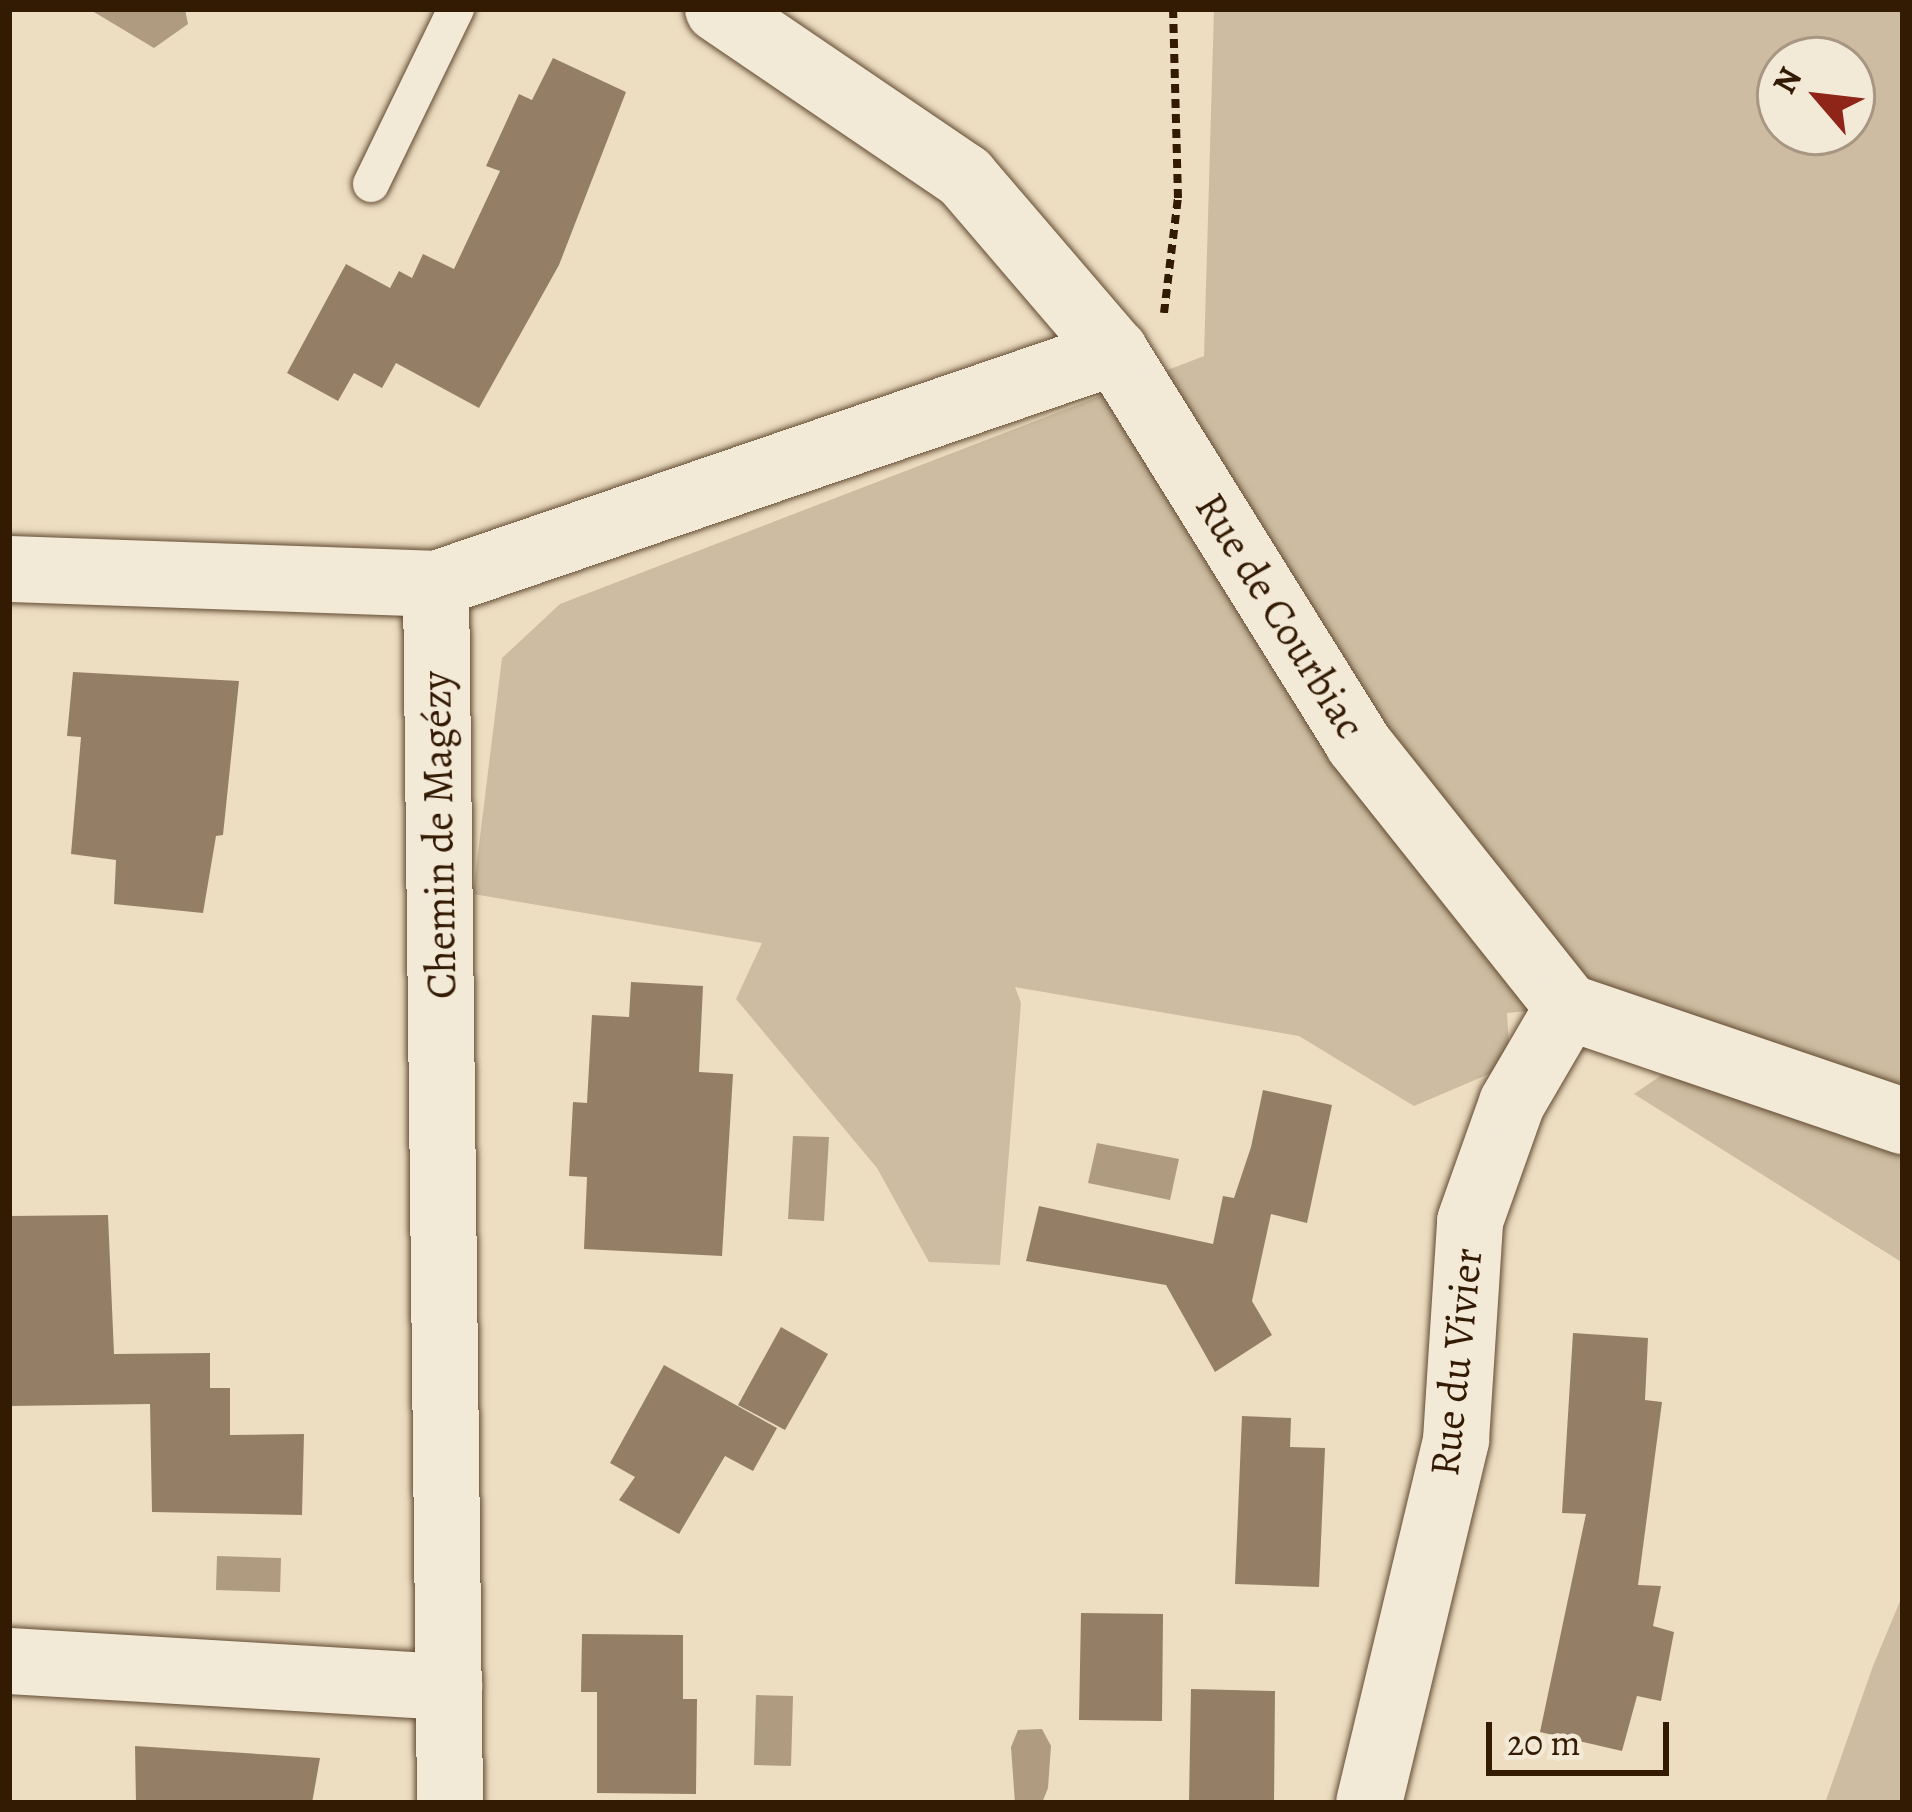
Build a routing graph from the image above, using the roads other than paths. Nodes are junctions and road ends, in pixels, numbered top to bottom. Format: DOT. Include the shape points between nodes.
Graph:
graph roads {
  1 [pos="456,9"];
  2 [pos="718,9"];
  3 [pos="371,184"];
  4 [pos="1122,364"];
  5 [pos="9,569"];
  6 [pos="436,584"];
  7 [pos="1568,1007"];
  8 [pos="1903,1121"];
  9 [pos="9,1661"];
  10 [pos="449,1687"];
  11 [pos="450,1803"];
  12 [pos="1369,1803"];
  1 -- 3 [label="lane"];
  2 -- 4 [label="street, Rue de Courbiac" via="965,177"];
  4 -- 6 [label="street"];
  4 -- 7 [label="street, Rue de Courbiac" via="1358,743"];
  5 -- 6 [label="street"];
  6 -- 10 [label="street, Chemin de Magézy"];
  7 -- 8 [label="street"];
  7 -- 12 [label="street, Rue du Vivier" via="1512,1103 1470,1220 1456,1440"];
  9 -- 10 [label="street"];
  10 -- 11 [label="street, Chemin de Magézy"];
}
